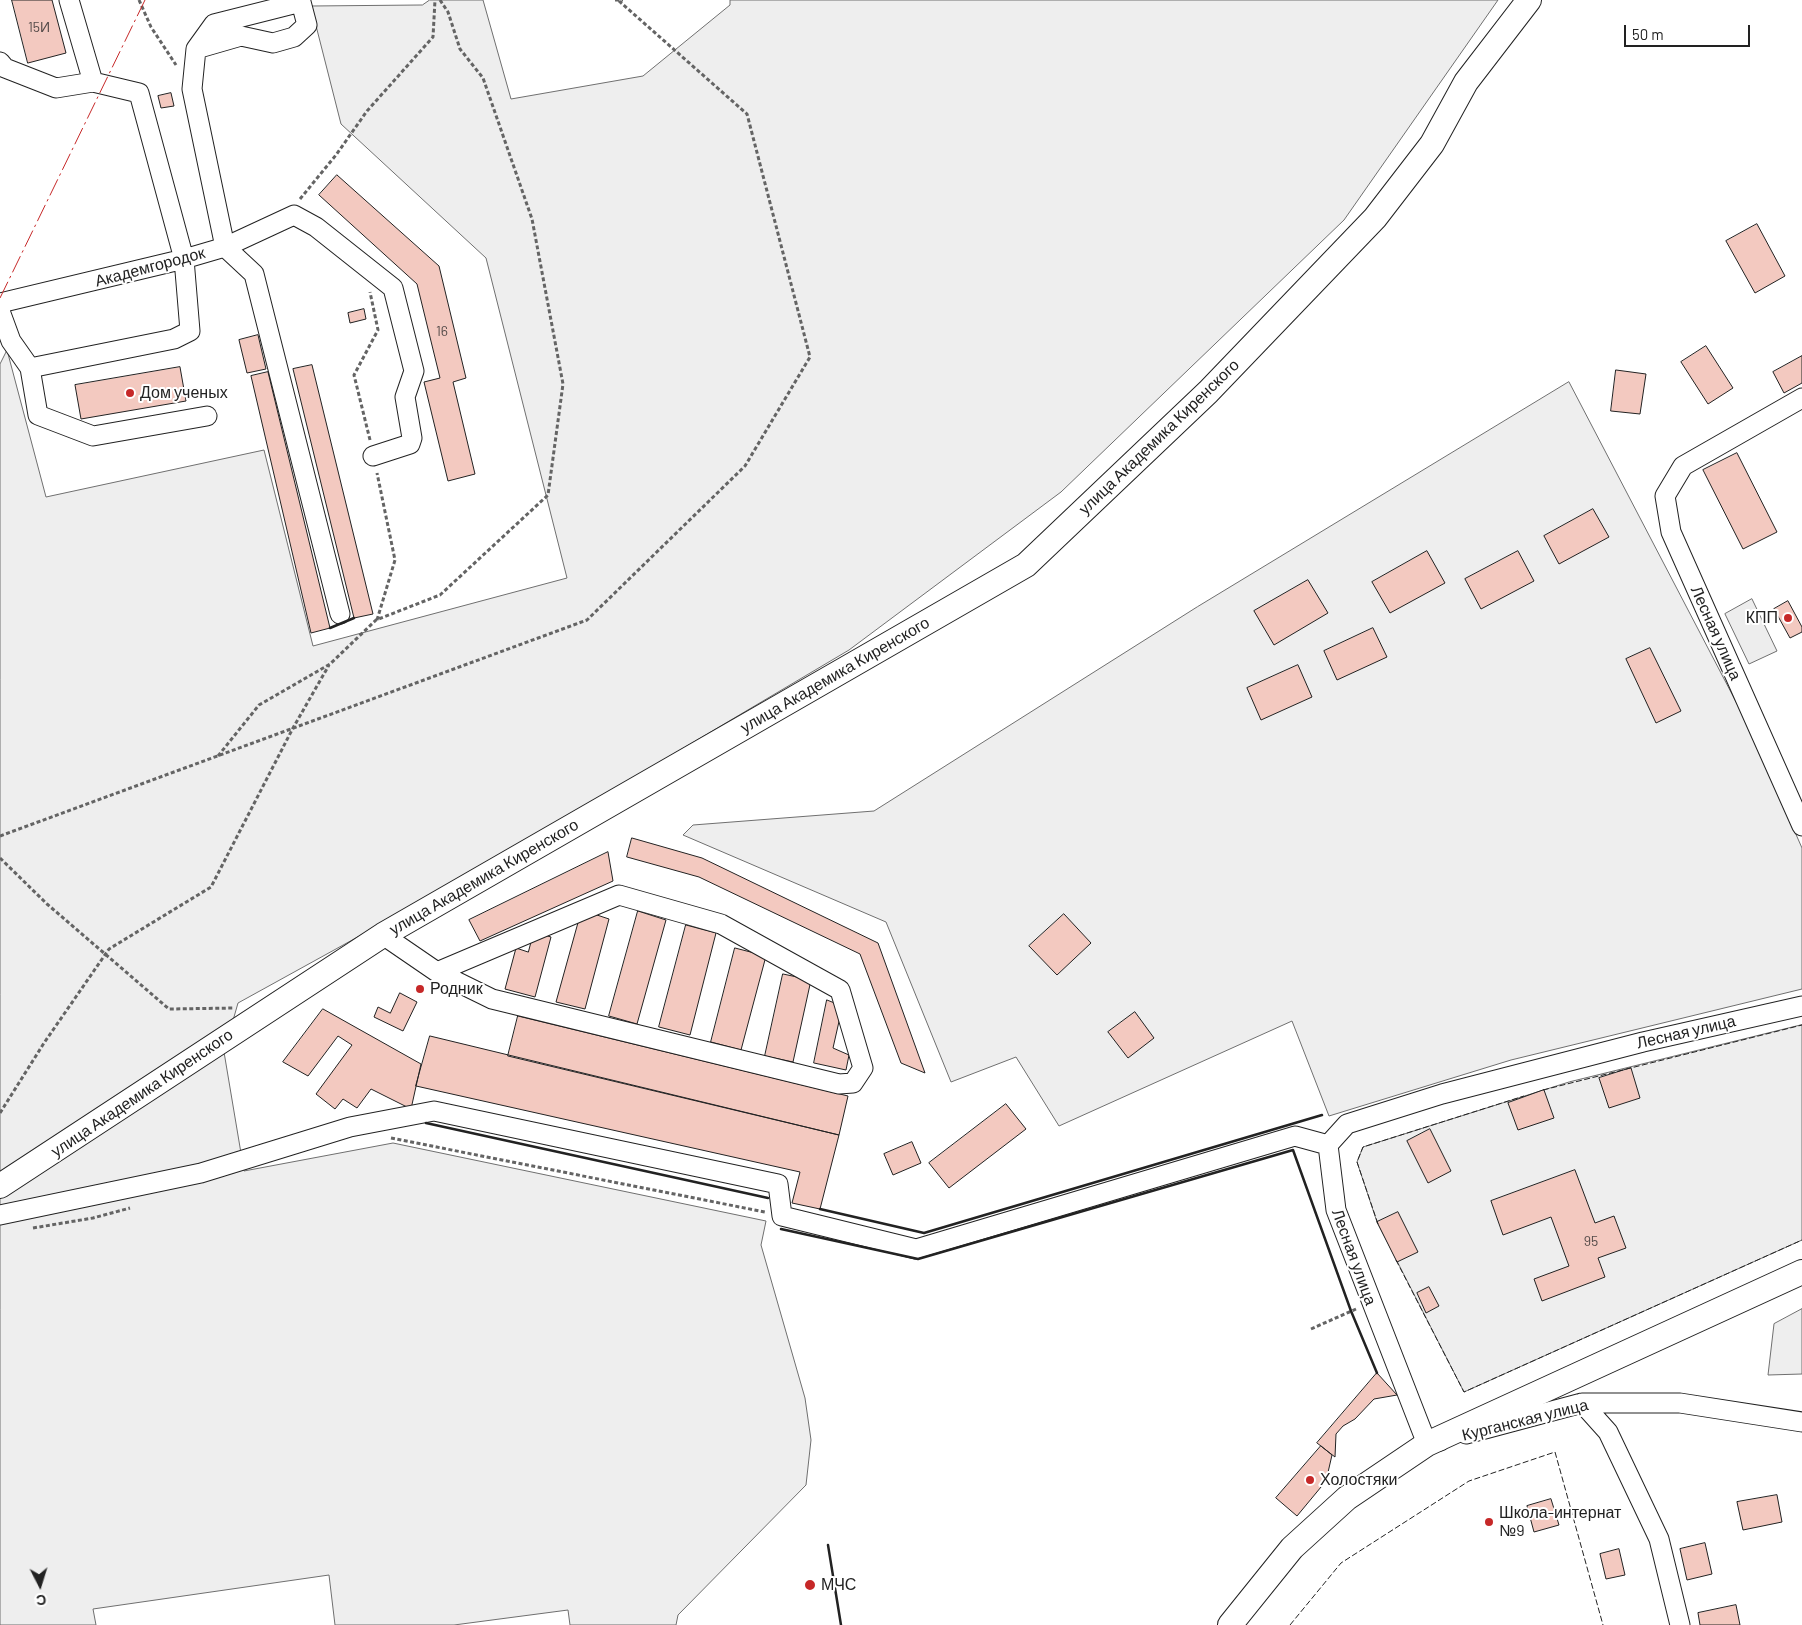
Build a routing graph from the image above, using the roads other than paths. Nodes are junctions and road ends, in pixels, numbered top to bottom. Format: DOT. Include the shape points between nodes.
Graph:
graph roads {
  1 [pos="69,0"];
  2 [pos="1529,0"];
  3 [pos="196,49"];
  4 [pos="0,62"];
  5 [pos="93,82"];
  6 [pos="225,247"];
  7 [pos="184,260"];
  8 [pos="0,303"];
  9 [pos="0,311"];
  10 [pos="30,368"];
  11 [pos="1802,398"];
  12 [pos="207,416"];
  13 [pos="373,456"];
  14 [pos="340,614"];
  15 [pos="1802,826"];
  16 [pos="383,935"];
  17 [pos="437,972"];
  18 [pos="1802,1006"];
  19 [pos="1328,1145"];
  20 [pos="0,1186"];
  21 [pos="0,1215"];
  22 [pos="1802,1272"];
  23 [pos="1582,1403"];
  24 [pos="1802,1422"];
  25 [pos="1427,1444"];
  26 [pos="1230,1625"];
  27 [pos="1680,1625"];
  1 -- 5 [label="street"];
  2 -- 16 [label="main road, улица Академика Киренского" via="1466,82 1432,144 1375,218 1208,392 1026,565"];
  3 -- 3 [label="street" via="214,24 301,2 307,25 294,37 273,44 241,36"];
  3 -- 6 [label="street" via="192,89"];
  4 -- 5 [label="street" via="5,68 56,88"];
  5 -- 7 [label="street" via="139,93"];
  6 -- 7 [label="street, Академгородок"];
  6 -- 13 [label="street, Академгородок" via="294,215 316,227 393,288 414,371 405,397 412,438 410,444"];
  6 -- 14 [label="street" via="254,274"];
  7 -- 8 [label="street, Академгородок"];
  7 -- 10 [label="street" via="190,331 174,339"];
  9 -- 10 [label="street" via="11,341"];
  10 -- 12 [label="street" via="38,415 93,436"];
  11 -- 15 [label="street, Лесная улица" via="1683,466 1665,496 1671,532"];
  16 -- 17 [label="street"];
  16 -- 20 [label="main road, улица Академика Киренского"];
  17 -- 17 [label="street" via="492,999 839,1084 854,1083 863,1068 840,990 721,924 619,895"];
  18 -- 19 [label="street, Лесная улица" via="1642,1042 1442,1094 1347,1124"];
  19 -- 21 [label="street" via="1295,1136 916,1248 782,1216 778,1184 434,1111 350,1127 201,1173"];
  19 -- 25 [label="street, Лесная улица" via="1336,1210"];
  22 -- 25 [label="main road"];
  23 -- 24 [label="street, Курганская улица" via="1680,1403"];
  23 -- 25 [label="street, Курганская улица"];
  23 -- 27 [label="street" via="1608,1432 1659,1539"];
  25 -- 26 [label="main road" via="1347,1498 1306,1535"];
}
